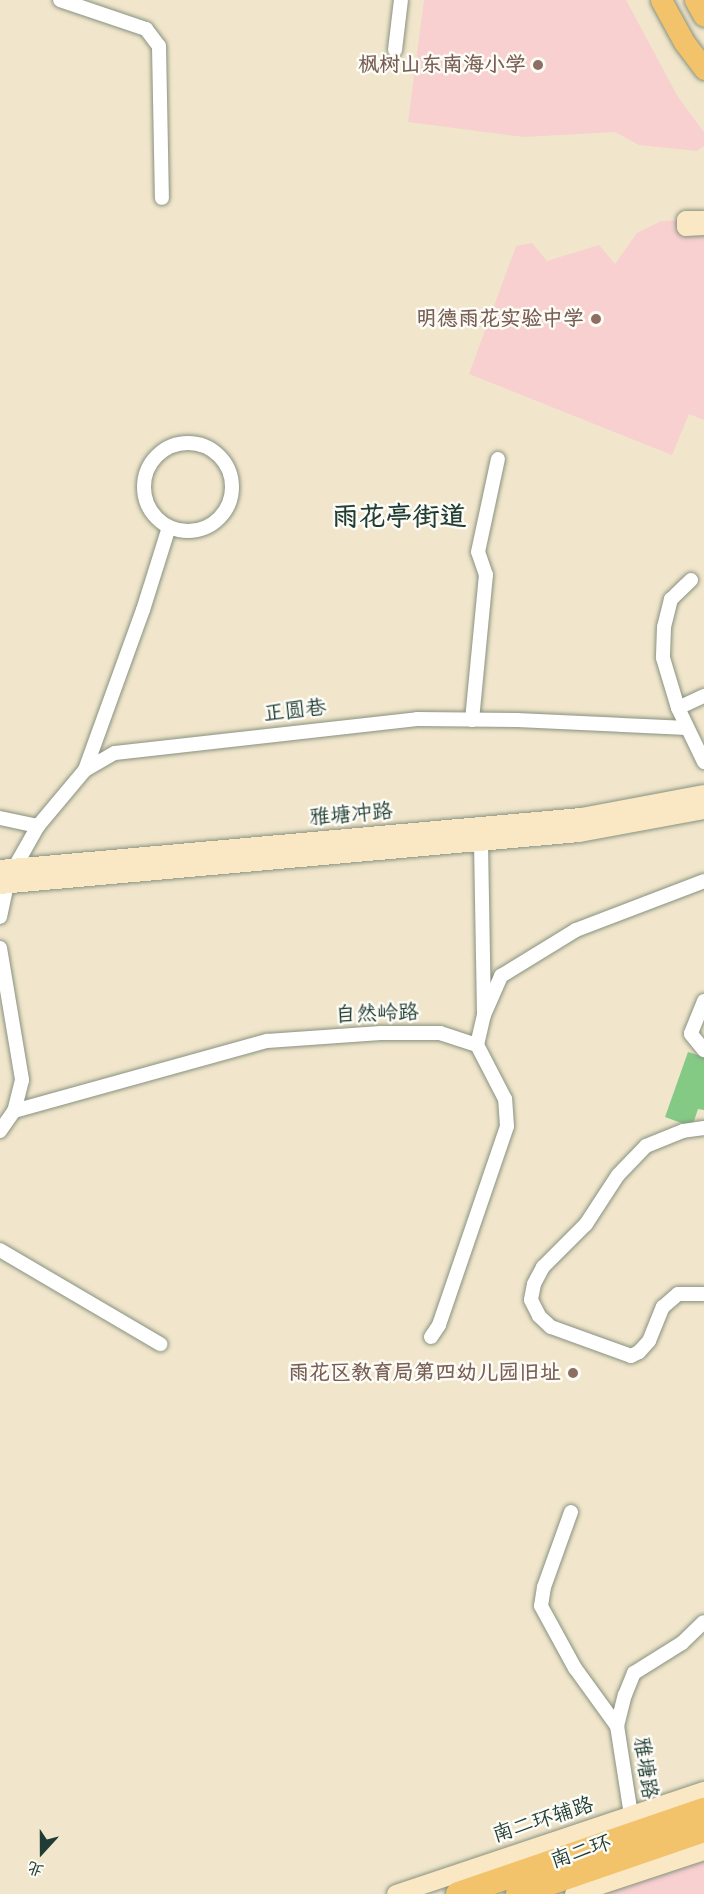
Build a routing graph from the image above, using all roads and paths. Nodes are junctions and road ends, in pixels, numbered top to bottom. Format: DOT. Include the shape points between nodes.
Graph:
graph roads {
  1 [pos="60,0"];
  2 [pos="401,0"];
  3 [pos="661,0"];
  4 [pos="695,0"];
  5 [pos="704,16"];
  6 [pos="394,50"];
  7 [pos="704,69"];
  8 [pos="162,198"];
  9 [pos="704,220"];
  10 [pos="704,226"];
  11 [pos="498,459"];
  12 [pos="169,527"];
  13 [pos="692,580"];
  14 [pos="704,696"];
  15 [pos="678,708"];
  16 [pos="472,720"];
  17 [pos="687,728"];
  18 [pos="704,762"];
  19 [pos="85,770"];
  20 [pos="704,794"];
  21 [pos="704,810"];
  22 [pos="0,818"];
  23 [pos="38,826"];
  24 [pos="481,842"];
  25 [pos="5,877"];
  26 [pos="704,881"];
  27 [pos="0,917"];
  28 [pos="0,948"];
  29 [pos="704,1001"];
  30 [pos="484,1015"];
  31 [pos="477,1044"];
  32 [pos="704,1050"];
  33 [pos="14,1111"];
  34 [pos="704,1128"];
  35 [pos="0,1131"];
  36 [pos="0,1250"];
  37 [pos="704,1294"];
  38 [pos="430,1338"];
  39 [pos="160,1344"];
  40 [pos="571,1512"];
  41 [pos="704,1622"];
  42 [pos="617,1726"];
  43 [pos="704,1791"];
  44 [pos="704,1810"];
  45 [pos="631,1815"];
  46 [pos="704,1830"];
  47 [pos="704,1851"];
  48 [pos="396,1894"];
  49 [pos="458,1894"];
  50 [pos="518,1894"];
  51 [pos="574,1894"];
  1 -- 8 [label="street" via="146,29 159,46"];
  2 -- 6 [label="street"];
  3 -- 7 [label="main road"];
  4 -- 5 [label="main road"];
  9 -- 10 [label="street" via="686,220 686,227"];
  11 -- 16 [label="street" via="478,552 486,575"];
  12 -- 12 [label="street" via="175,531 201,531 223,517 233,493 229,468 212,448 187,441 162,449 146,468 142,494 153,517"];
  12 -- 19 [label="street"];
  13 -- 15 [label="street" via="671,599 664,627 663,658"];
  14 -- 15 [label="street"];
  15 -- 17 [label="street"];
  16 -- 17 [label="street, 正圆巷"];
  16 -- 19 [label="street, 正圆巷" via="417,719 115,753"];
  17 -- 18 [label="street"];
  19 -- 23 [label="street, 正圆巷"];
  20 -- 25 [label="street, 雅塘冲路" via="582,816"];
  21 -- 24 [label="street, 雅塘冲路" via="579,833"];
  22 -- 23 [label="street"];
  23 -- 25 [label="street, 正圆巷"];
  24 -- 25 [label="street, 雅塘冲路"];
  24 -- 30 [label="street"];
  25 -- 27 [label="street, 正圆巷"];
  26 -- 30 [label="street" via="576,930 501,976"];
  28 -- 33 [label="street" via="22,1080"];
  29 -- 32 [label="street" via="691,1034"];
  30 -- 31 [label="street"];
  31 -- 33 [label="street, 自然岭路" via="440,1033 267,1041"];
  31 -- 38 [label="street" via="505,1099 507,1126 439,1325"];
  33 -- 35 [label="street"];
  34 -- 37 [label="street" via="683,1131 646,1146 618,1175 586,1224 543,1267 531,1300 551,1328 631,1356 649,1341 663,1307 678,1294"];
  36 -- 39 [label="street"];
  40 -- 42 [label="street" via="541,1606 575,1668"];
  41 -- 42 [label="street, 雅塘路" via="682,1643 634,1673"];
  42 -- 45 [label="street, 雅塘路"];
  43 -- 45 [label="street, 南二环辅路"];
  44 -- 49 [label="highway, 南二环"];
  45 -- 48 [label="street, 南二环辅路"];
  46 -- 50 [label="highway, 南二环"];
  47 -- 51 [label="street"];
}
